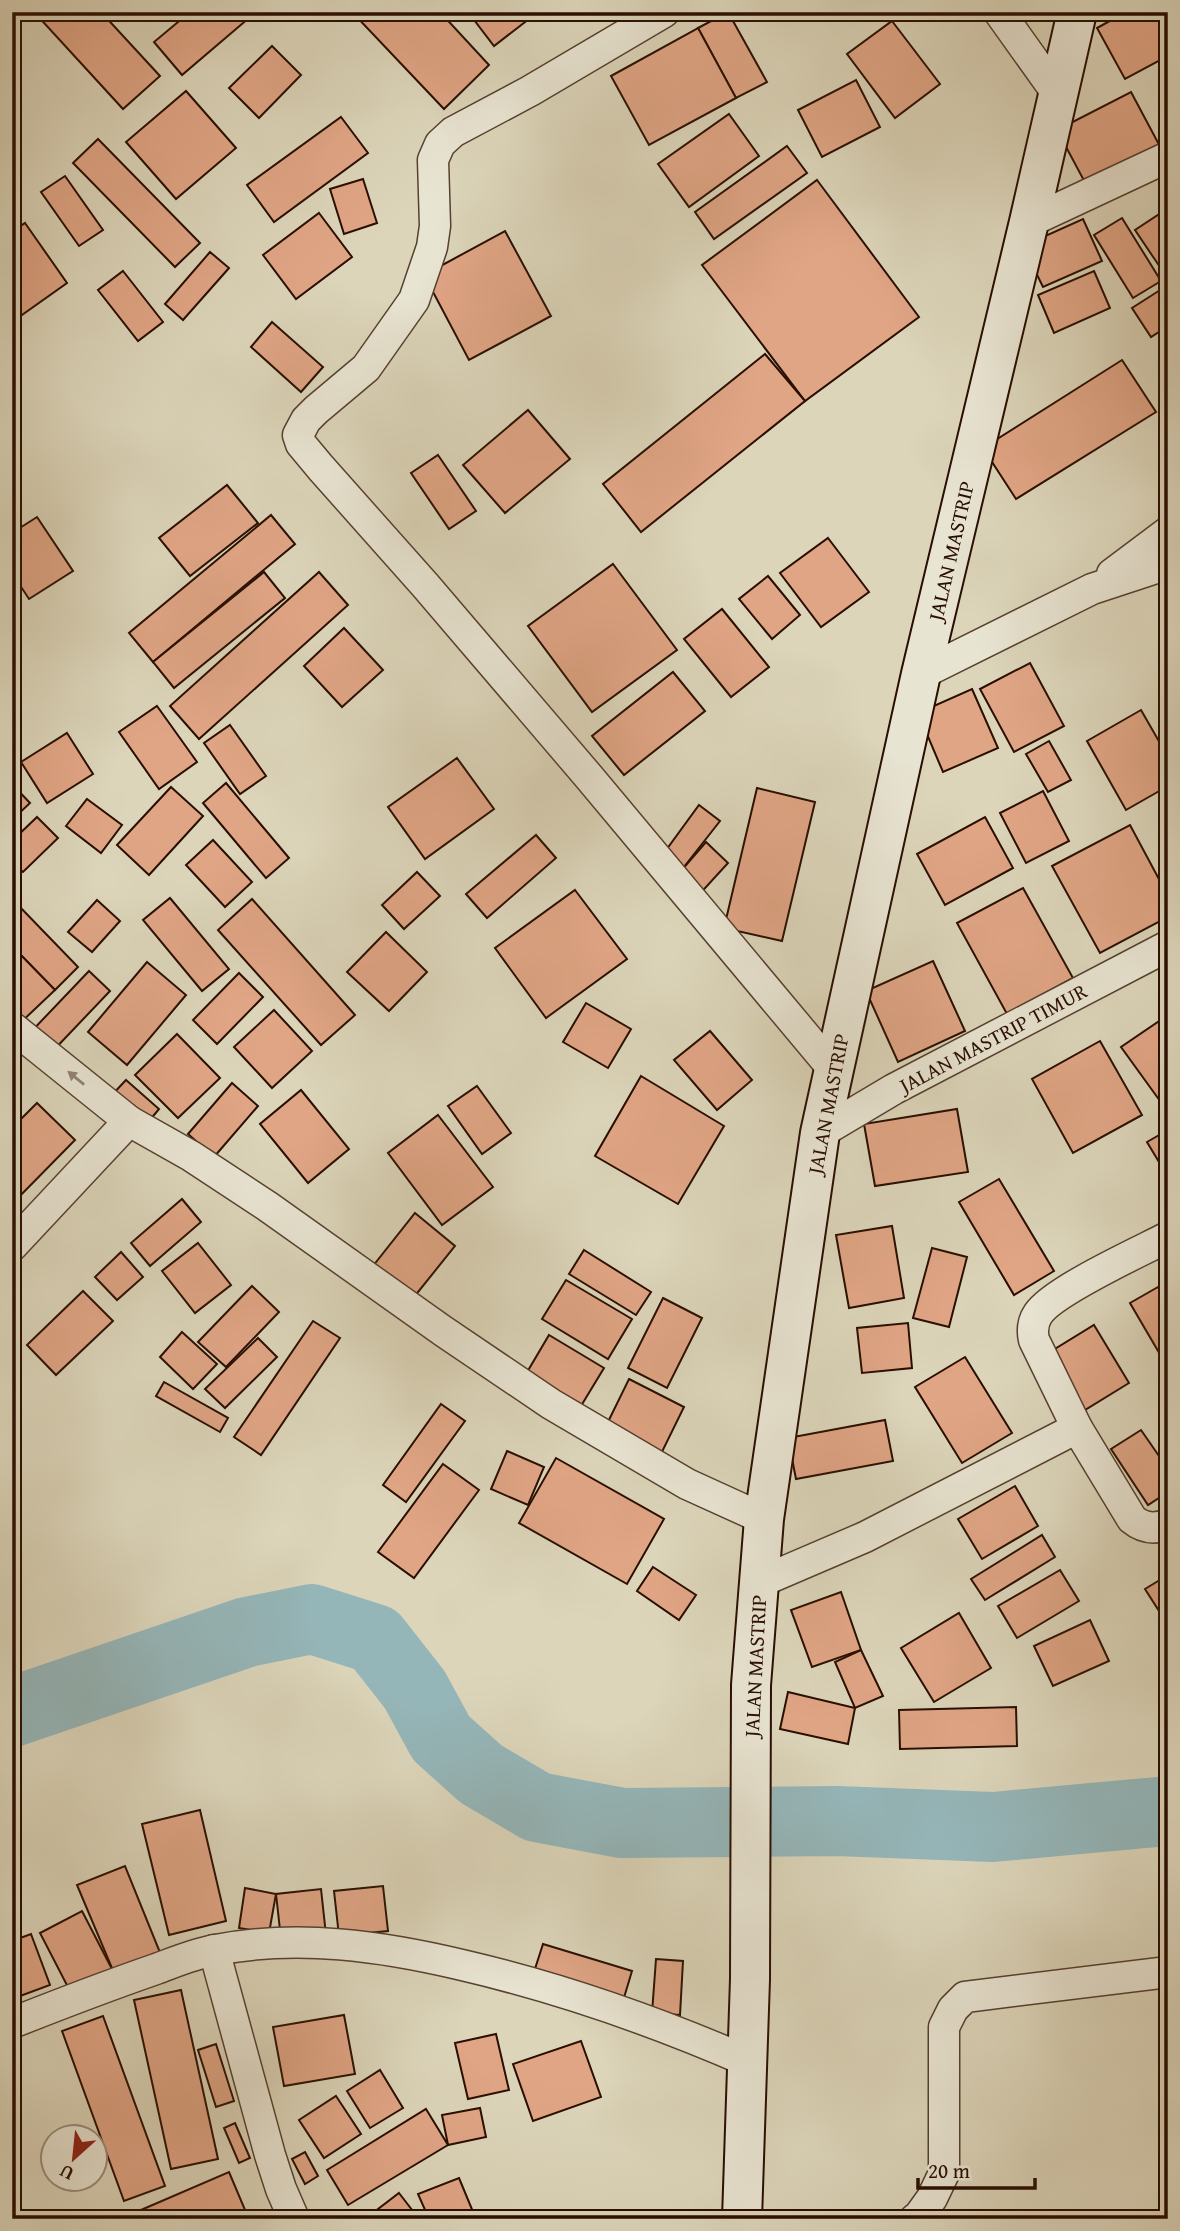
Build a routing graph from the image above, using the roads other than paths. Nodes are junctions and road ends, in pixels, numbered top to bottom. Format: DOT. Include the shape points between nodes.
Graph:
graph roads {
  1 [pos="664,12"];
  2 [pos="999,12"];
  3 [pos="1077,12"];
  4 [pos="1059,96"];
  5 [pos="1168,158"];
  6 [pos="1029,222"];
  7 [pos="1168,532"];
  8 [pos="1168,564"];
  9 [pos="1092,589"];
  10 [pos="921,674"];
  11 [pos="1168,946"];
  12 [pos="12,1027"];
  13 [pos="833,1069"];
  14 [pos="129,1121"];
  15 [pos="820,1133"];
  16 [pos="1168,1237"];
  17 [pos="12,1246"];
  18 [pos="1077,1428"];
  19 [pos="764,1519"];
  20 [pos="1168,1524"];
  21 [pos="760,1582"];
  22 [pos="214,1950"];
  23 [pos="1168,1972"];
  24 [pos="12,2023"];
  25 [pos="747,2061"];
  26 [pos="294,2219"];
  27 [pos="742,2219"];
  28 [pos="915,2219"];
  1 -- 13 [label="street" via="453,132 440,144 433,160 432,247 414,300 366,368 311,415 298,435 329,478 571,755"];
  2 -- 4 [label="street"];
  3 -- 4 [label="main road, JALAN MASTRIP"];
  4 -- 6 [label="main road, JALAN MASTRIP"];
  5 -- 6 [label="street"];
  6 -- 10 [label="main road, JALAN MASTRIP"];
  7 -- 9 [label="street"];
  8 -- 9 [label="street"];
  9 -- 10 [label="street"];
  10 -- 13 [label="main road, JALAN MASTRIP"];
  11 -- 15 [label="street, JALAN MASTRIP TIMUR" via="894,1089"];
  14 -- 12 [label="street, one-way"];
  13 -- 15 [label="main road, JALAN MASTRIP"];
  14 -- 17 [label="street"];
  14 -- 19 [label="street" via="267,1206 551,1404 687,1484"];
  15 -- 19 [label="main road, JALAN MASTRIP"];
  16 -- 18 [label="street" via="1080,1284 1035,1318 1034,1340"];
  18 -- 20 [label="street" via="1132,1519 1144,1527"];
  18 -- 21 [label="street" via="865,1537"];
  19 -- 21 [label="main road, JALAN MASTRIP"];
  21 -- 25 [label="main road, JALAN MASTRIP" via="751,1685"];
  22 -- 24 [label="street" via="101,1987"];
  22 -- 25 [label="street" via="285,1942 365,1945 421,1955 577,1995"];
  22 -- 26 [label="street" via="270,2155"];
  23 -- 28 [label="street" via="965,1997 944,2027 944,2173"];
  25 -- 27 [label="main road, JALAN MASTRIP"];
}
